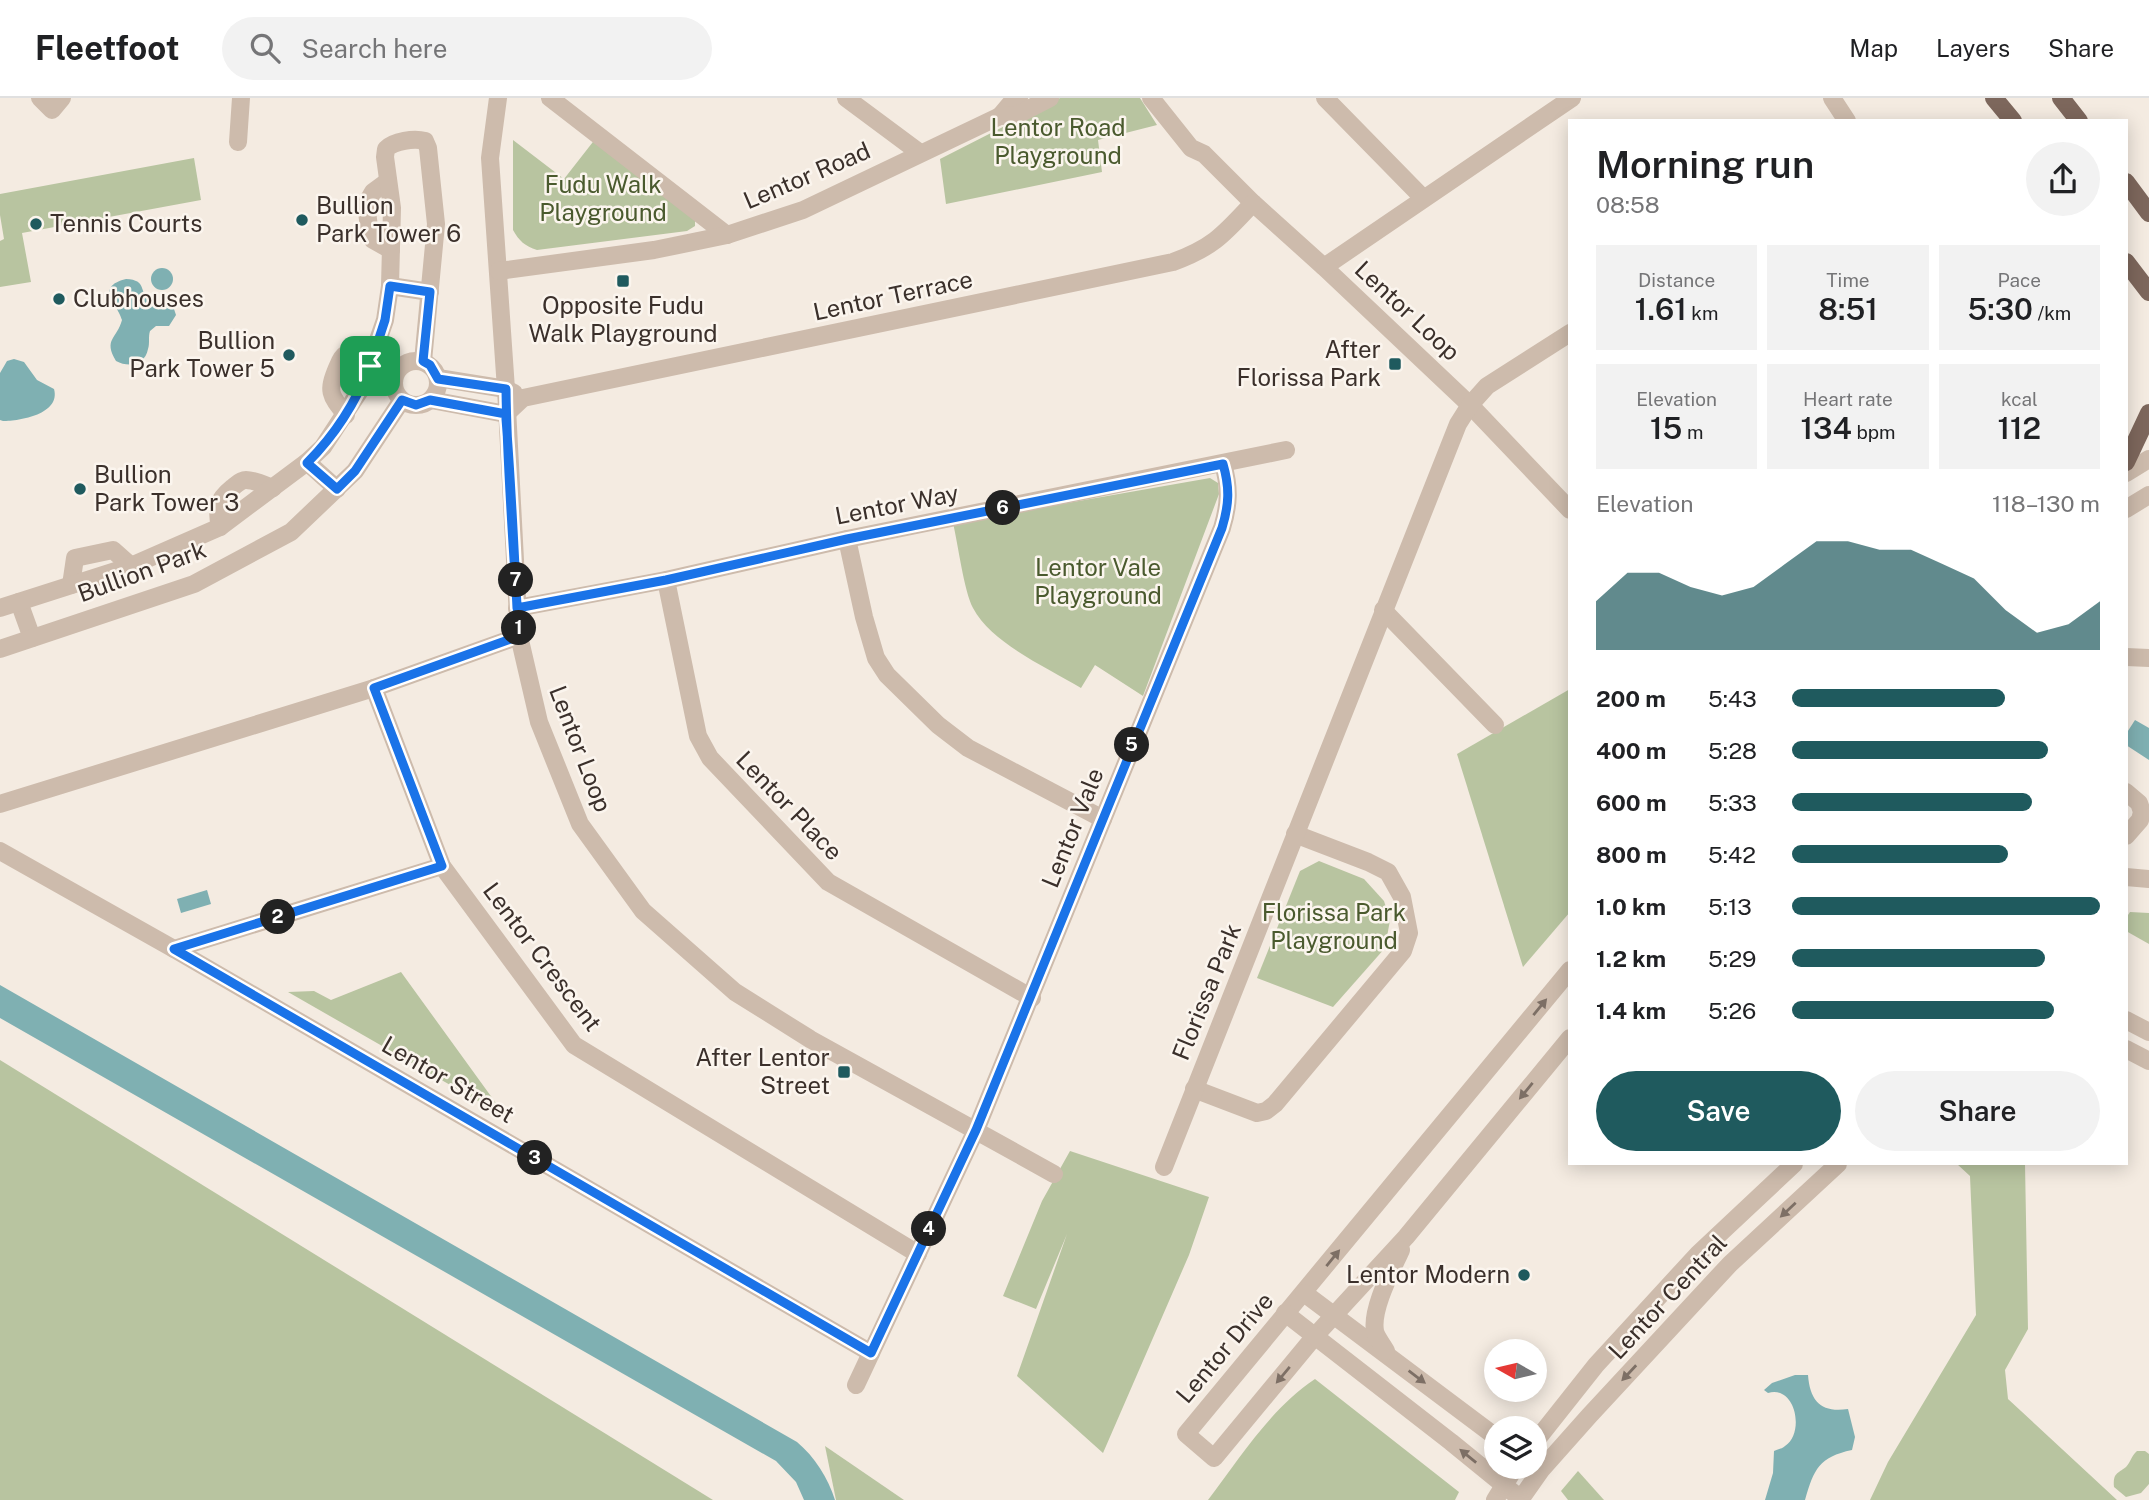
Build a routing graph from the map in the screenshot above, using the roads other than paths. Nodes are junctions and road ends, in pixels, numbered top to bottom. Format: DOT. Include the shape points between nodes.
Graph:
graph roads {
  1 [pos="40,98"];
  2 [pos="62,98"];
  3 [pos="241,98"];
  4 [pos="498,98"];
  5 [pos="550,98"];
  6 [pos="846,98"];
  7 [pos="1019,98"];
  8 [pos="1050,98"];
  9 [pos="1151,98"];
  10 [pos="1165,98"];
  11 [pos="1325,98"];
  12 [pos="1832,98"];
  13 [pos="1994,98"];
  14 [pos="2061,98"];
  15 [pos="1561,101"];
  16 [pos="1000,116"];
  17 [pos="1846,119"];
  18 [pos="2011,119"];
  19 [pos="2078,119"];
  20 [pos="238,142"];
  21 [pos="920,153"];
  22 [pos="1204,154"];
  23 [pos="388,181"];
  24 [pos="2128,185"];
  25 [pos="1423,198"];
  26 [pos="1253,202"];
  27 [pos="2149,213"];
  28 [pos="727,235"];
  29 [pos="391,250"];
  30 [pos="2128,265"];
  31 [pos="1324,267"];
  32 [pos="499,271"];
  33 [pos="390,286"];
  34 [pos="430,292"];
  35 [pos="2149,292"];
  36 [pos="1568,334"];
  37 [pos="375,352"];
  38 [pos="423,361"];
  39 [pos="438,379"];
  40 [pos="506,389"];
  41 [pos="523,398"];
  42 [pos="402,400"];
  43 [pos="430,400"];
  44 [pos="1470,405"];
  45 [pos="2149,412"];
  46 [pos="506,414"];
  47 [pos="346,415"];
  48 [pos="1286,450"];
  49 [pos="2128,458"];
  50 [pos="2149,458"];
  51 [pos="307,463"];
  52 [pos="1223,464"];
  53 [pos="2128,472"];
  54 [pos="273,488"];
  55 [pos="337,489"];
  56 [pos="2149,495"];
  57 [pos="1568,508"];
  58 [pos="2128,508"];
  59 [pos="220,527"];
  60 [pos="847,539"];
  61 [pos="666,580"];
  62 [pos="19,602"];
  63 [pos="0,608"];
  64 [pos="517,608"];
  65 [pos="1382,610"];
  66 [pos="519,636"];
  67 [pos="32,638"];
  68 [pos="0,649"];
  69 [pos="2128,657"];
  70 [pos="2149,658"];
  71 [pos="374,688"];
  72 [pos="1495,725"];
  73 [pos="2128,794"];
  74 [pos="0,804"];
  75 [pos="1103,819"];
  76 [pos="1296,834"];
  77 [pos="2128,834"];
  78 [pos="0,851"];
  79 [pos="442,866"];
  80 [pos="2128,877"];
  81 [pos="2149,879"];
  82 [pos="174,949"];
  83 [pos="1568,972"];
  84 [pos="1031,998"];
  85 [pos="2128,1021"];
  86 [pos="2149,1032"];
  87 [pos="1568,1040"];
  88 [pos="2128,1050"];
  89 [pos="2149,1061"];
  90 [pos="1195,1089"];
  91 [pos="976,1130"];
  92 [pos="1793,1165"];
  93 [pos="1837,1165"];
  94 [pos="1164,1167"];
  95 [pos="1054,1174"];
  96 [pos="1406,1237"];
  97 [pos="918,1254"];
  98 [pos="1304,1293"];
  99 [pos="1286,1313"];
  100 [pos="1334,1315"];
  101 [pos="1315,1336"];
  102 [pos="871,1353"];
  103 [pos="1388,1355"];
  104 [pos="856,1385"];
  105 [pos="1547,1427"];
  106 [pos="1484,1428"];
  107 [pos="1547,1458"];
  108 [pos="1532,1479"];
  109 [pos="1499,1493"];
  110 [pos="1520,1499"];
  1 -- 2 [label="street" via="52,110"];
  3 -- 20 [label="street"];
  4 -- 32 [label="street, Lentor Loop" via="490,158"];
  5 -- 28 [label="street"];
  6 -- 21 [label="street"];
  7 -- 16 [label="street, Lentor Road"];
  8 -- 16 [label="street, Lentor Road" via="1017,115"];
  9 -- 22 [label="street, Lentor Loop" via="1191,148"];
  10 -- 22 [label="street, Lentor Loop" via="1200,140"];
  11 -- 25 [label="street"];
  12 -- 17 [label="street"];
  13 -- 18 [label="main road"];
  14 -- 19 [label="main road"];
  15 -- 25 [label="street"];
  16 -- 21 [label="street, Lentor Road"];
  21 -- 28 [label="street, Lentor Road" via="803,209"];
  22 -- 26 [label="street, Lentor Loop"];
  23 -- 29 [label="street, Bullion Park"];
  23 -- 29 [label="street" via="366,204 370,235"];
  23 -- 34 [label="street, Bullion Park" via="387,146 425,141 436,224"];
  24 -- 27 [label="main road"];
  25 -- 31 [label="street"];
  26 -- 31 [label="street, Lentor Loop"];
  26 -- 41 [label="street, Lentor Terrace" via="1202,251 1173,262"];
  28 -- 32 [label="street, Lentor Road"];
  29 -- 33 [label="street, Bullion Park"];
  30 -- 35 [label="main road"];
  31 -- 44 [label="street, Lentor Loop"];
  32 -- 40 [label="street, Lentor Loop"];
  33 -- 34 [label="street"];
  33 -- 37 [label="street, Bullion Park"];
  34 -- 38 [label="street, Bullion Park"];
  36 -- 44 [label="street, Florissa Park" via="1487,386"];
  37 -- 47 [label="street, Bullion Park"];
  37 -- 47 [label="street" via="350,352 341,359 330,392"];
  38 -- 39 [label="street"];
  38 -- 42 [label="street" via="408,362 396,372 394,387"];
  39 -- 40 [label="street"];
  39 -- 43 [label="street"];
  40 -- 41 [label="street"];
  40 -- 46 [label="street, Lentor Loop"];
  41 -- 46 [label="street"];
  42 -- 43 [label="street" via="416,405"];
  42 -- 55 [label="street, Bullion Park" via="355,471"];
  43 -- 46 [label="street"];
  44 -- 57 [label="street, Lentor Loop"];
  44 -- 65 [label="street, Florissa Park" via="1458,424"];
  45 -- 49 [label="main road"];
  46 -- 64 [label="street, Lentor Loop"];
  47 -- 51 [label="street, Bullion Park"];
  48 -- 52 [label="street, Lentor Way"];
  50 -- 53 [label="street"];
  51 -- 54 [label="street, Bullion Park"];
  51 -- 55 [label="street"];
  52 -- 60 [label="street, Lentor Way"];
  52 -- 75 [label="street, Lentor Vale" via="1229,498 1222,528"];
  54 -- 59 [label="street, Bullion Park"];
  54 -- 59 [label="street" via="241,481 218,503"];
  55 -- 67 [label="street, Bullion Park" via="291,532 194,584"];
  56 -- 58 [label="street"];
  59 -- 62 [label="street, Bullion Park" via="131,566 113,550 75,558 71,585"];
  60 -- 61 [label="street, Lentor Way"];
  60 -- 75 [label="street" via="876,658 887,675 968,748"];
  61 -- 64 [label="street, Lentor Way"];
  61 -- 84 [label="street, Lentor Place" via="698,736 710,758 828,882"];
  62 -- 63 [label="street, Bullion Park"];
  62 -- 67 [label="street"];
  64 -- 66 [label="street, Lentor Loop"];
  65 -- 72 [label="street"];
  65 -- 76 [label="street, Florissa Park"];
  66 -- 71 [label="street"];
  66 -- 91 [label="street, Lentor Loop" via="539,722 580,824 643,911 735,992 810,1039"];
  67 -- 68 [label="street, Bullion Park"];
  69 -- 70 [label="street"];
  71 -- 74 [label="street"];
  71 -- 79 [label="street, Lentor Crescent"];
  73 -- 77 [label="street" via="2142,811"];
  75 -- 84 [label="street, Lentor Vale"];
  76 -- 90 [label="street, Florissa Park"];
  76 -- 90 [label="street, Florissa Park" via="1388,872 1402,897 1409,933 1403,951 1266,1111 1257,1113"];
  78 -- 82 [label="street, Lentor Street"];
  79 -- 82 [label="street"];
  79 -- 97 [label="street, Lentor Crescent" via="574,1045"];
  80 -- 81 [label="street"];
  82 -- 102 [label="street, Lentor Street"];
  98 -- 83 [label="street, Lentor Drive, one-way"];
  84 -- 91 [label="street, Lentor Vale"];
  85 -- 86 [label="street"];
  87 -- 96 [label="street, Lentor Drive, one-way"];
  88 -- 89 [label="street"];
  90 -- 94 [label="street, Florissa Park"];
  91 -- 95 [label="street, Lentor Loop"];
  91 -- 97 [label="street"];
  92 -- 105 [label="street, Lentor Central" via="1698,1254 1596,1365"];
  93 -- 107 [label="street, Lentor Central, one-way" via="1730,1264"];
  96 -- 100 [label="street, Lentor Drive"];
  96 -- 103 [label="street" via="1380,1294 1377,1312 1375,1331"];
  97 -- 102 [label="street"];
  98 -- 99 [label="street, Lentor Drive"];
  98 -- 100 [label="street"];
  99 -- 101 [label="street, Lentor Central"];
  101 -- 99 [label="street, Lentor Drive, one-way" via="1213,1458 1186,1434"];
  100 -- 101 [label="street, Lentor Drive"];
  100 -- 103 [label="street"];
  109 -- 101 [label="street, Lentor Central, one-way"];
  102 -- 104 [label="street"];
  103 -- 106 [label="street, one-way"];
  108 -- 110 [label="street, Lentor Central"];
  109 -- 110 [label="street, Lentor Central"];
}
